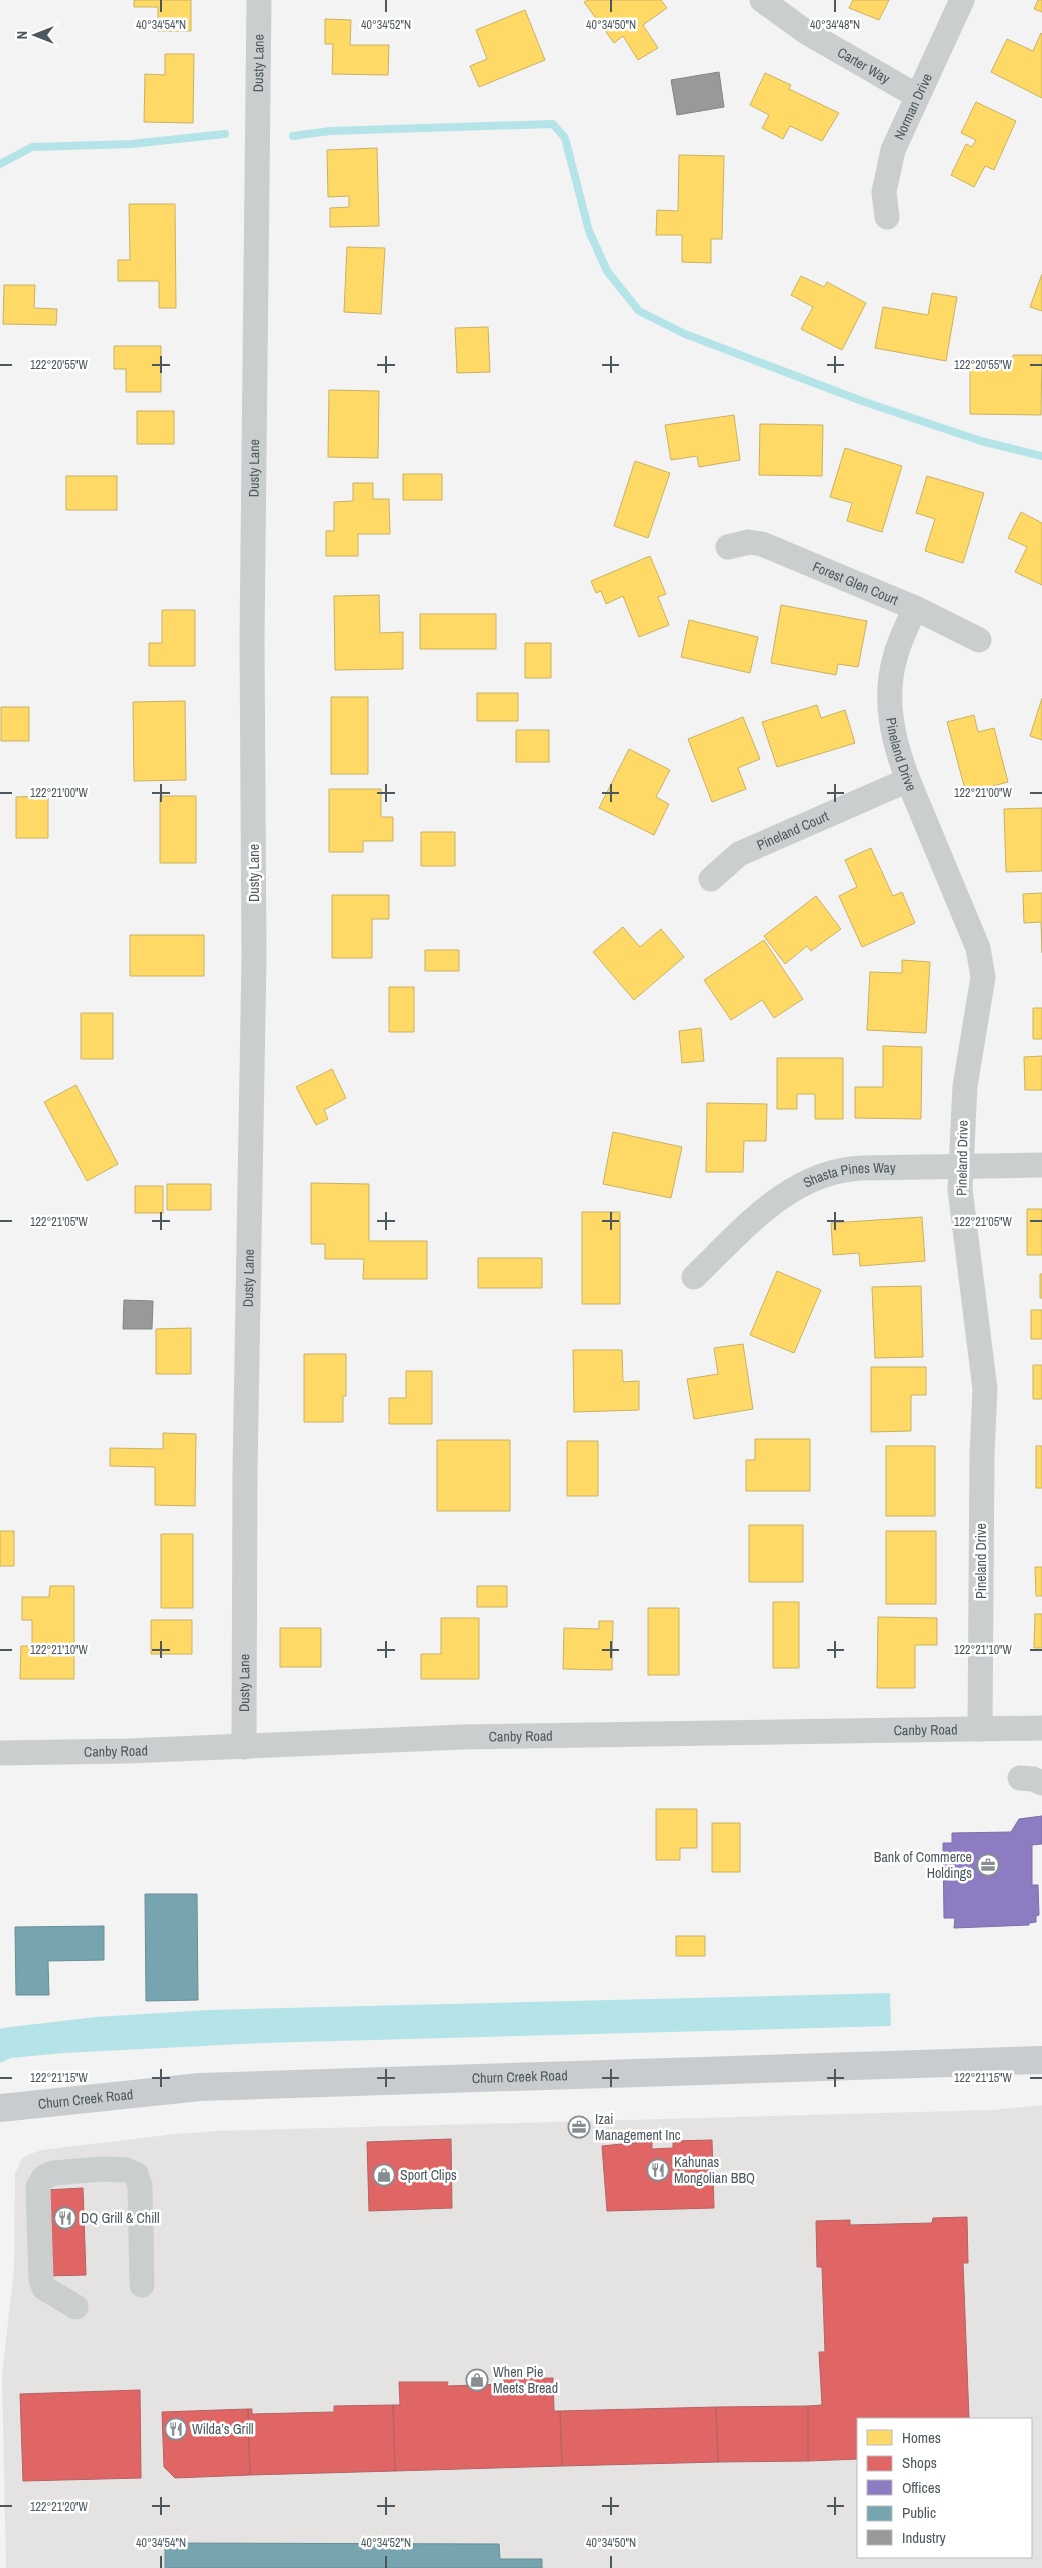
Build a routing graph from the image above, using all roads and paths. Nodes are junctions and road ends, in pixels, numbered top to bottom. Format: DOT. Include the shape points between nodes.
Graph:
graph roads {
  1 [pos="259,0"];
  2 [pos="762,0"];
  3 [pos="962,0"];
  4 [pos="917,96"];
  5 [pos="887,217"];
  6 [pos="728,547"];
  7 [pos="914,608"];
  8 [pos="979,640"];
  9 [pos="908,780"];
  10 [pos="711,879"];
  11 [pos="1042,1165"];
  12 [pos="960,1167"];
  13 [pos="694,1277"];
  14 [pos="1042,1728"];
  15 [pos="980,1730"];
  16 [pos="244,1747"];
  17 [pos="0,1753"];
  18 [pos="1042,2060"];
  19 [pos="0,2108"];
  20 [pos="142,2285"];
  21 [pos="76,2307"];
  1 -- 16 [label="street, Dusty Lane" via="252,610 254,958 245,1461"];
  2 -- 4 [label="street, Carter Way" via="806,32"];
  3 -- 4 [label="street, Norman Drive"];
  4 -- 5 [label="street, Norman Drive" via="888,168 884,192"];
  6 -- 7 [label="street, Forest Glen Court" via="749,542 762,544"];
  7 -- 8 [label="street, Forest Glen Court"];
  7 -- 9 [label="street, Pineland Drive" via="895,657 889,697 898,752"];
  9 -- 10 [label="street, Pineland Court" via="739,854"];
  9 -- 12 [label="street, Pineland Drive" via="966,917 981,961 983,977 970,1044"];
  11 -- 12 [label="street, Shasta Pines Way"];
  12 -- 13 [label="street, Shasta Pines Way" via="840,1169 824,1174 764,1208"];
  12 -- 15 [label="street, Pineland Drive" via="964,1235 985,1389"];
  14 -- 15 [label="street, Canby Road"];
  15 -- 16 [label="street, Canby Road" via="472,1736"];
  16 -- 17 [label="street, Canby Road"];
  18 -- 19 [label="main road, Churn Creek Road" via="200,2087"];
  20 -- 21 [label="street" via="140,2186 136,2174 110,2169 53,2173 43,2178 38,2188 41,2279 44,2288"];
}
